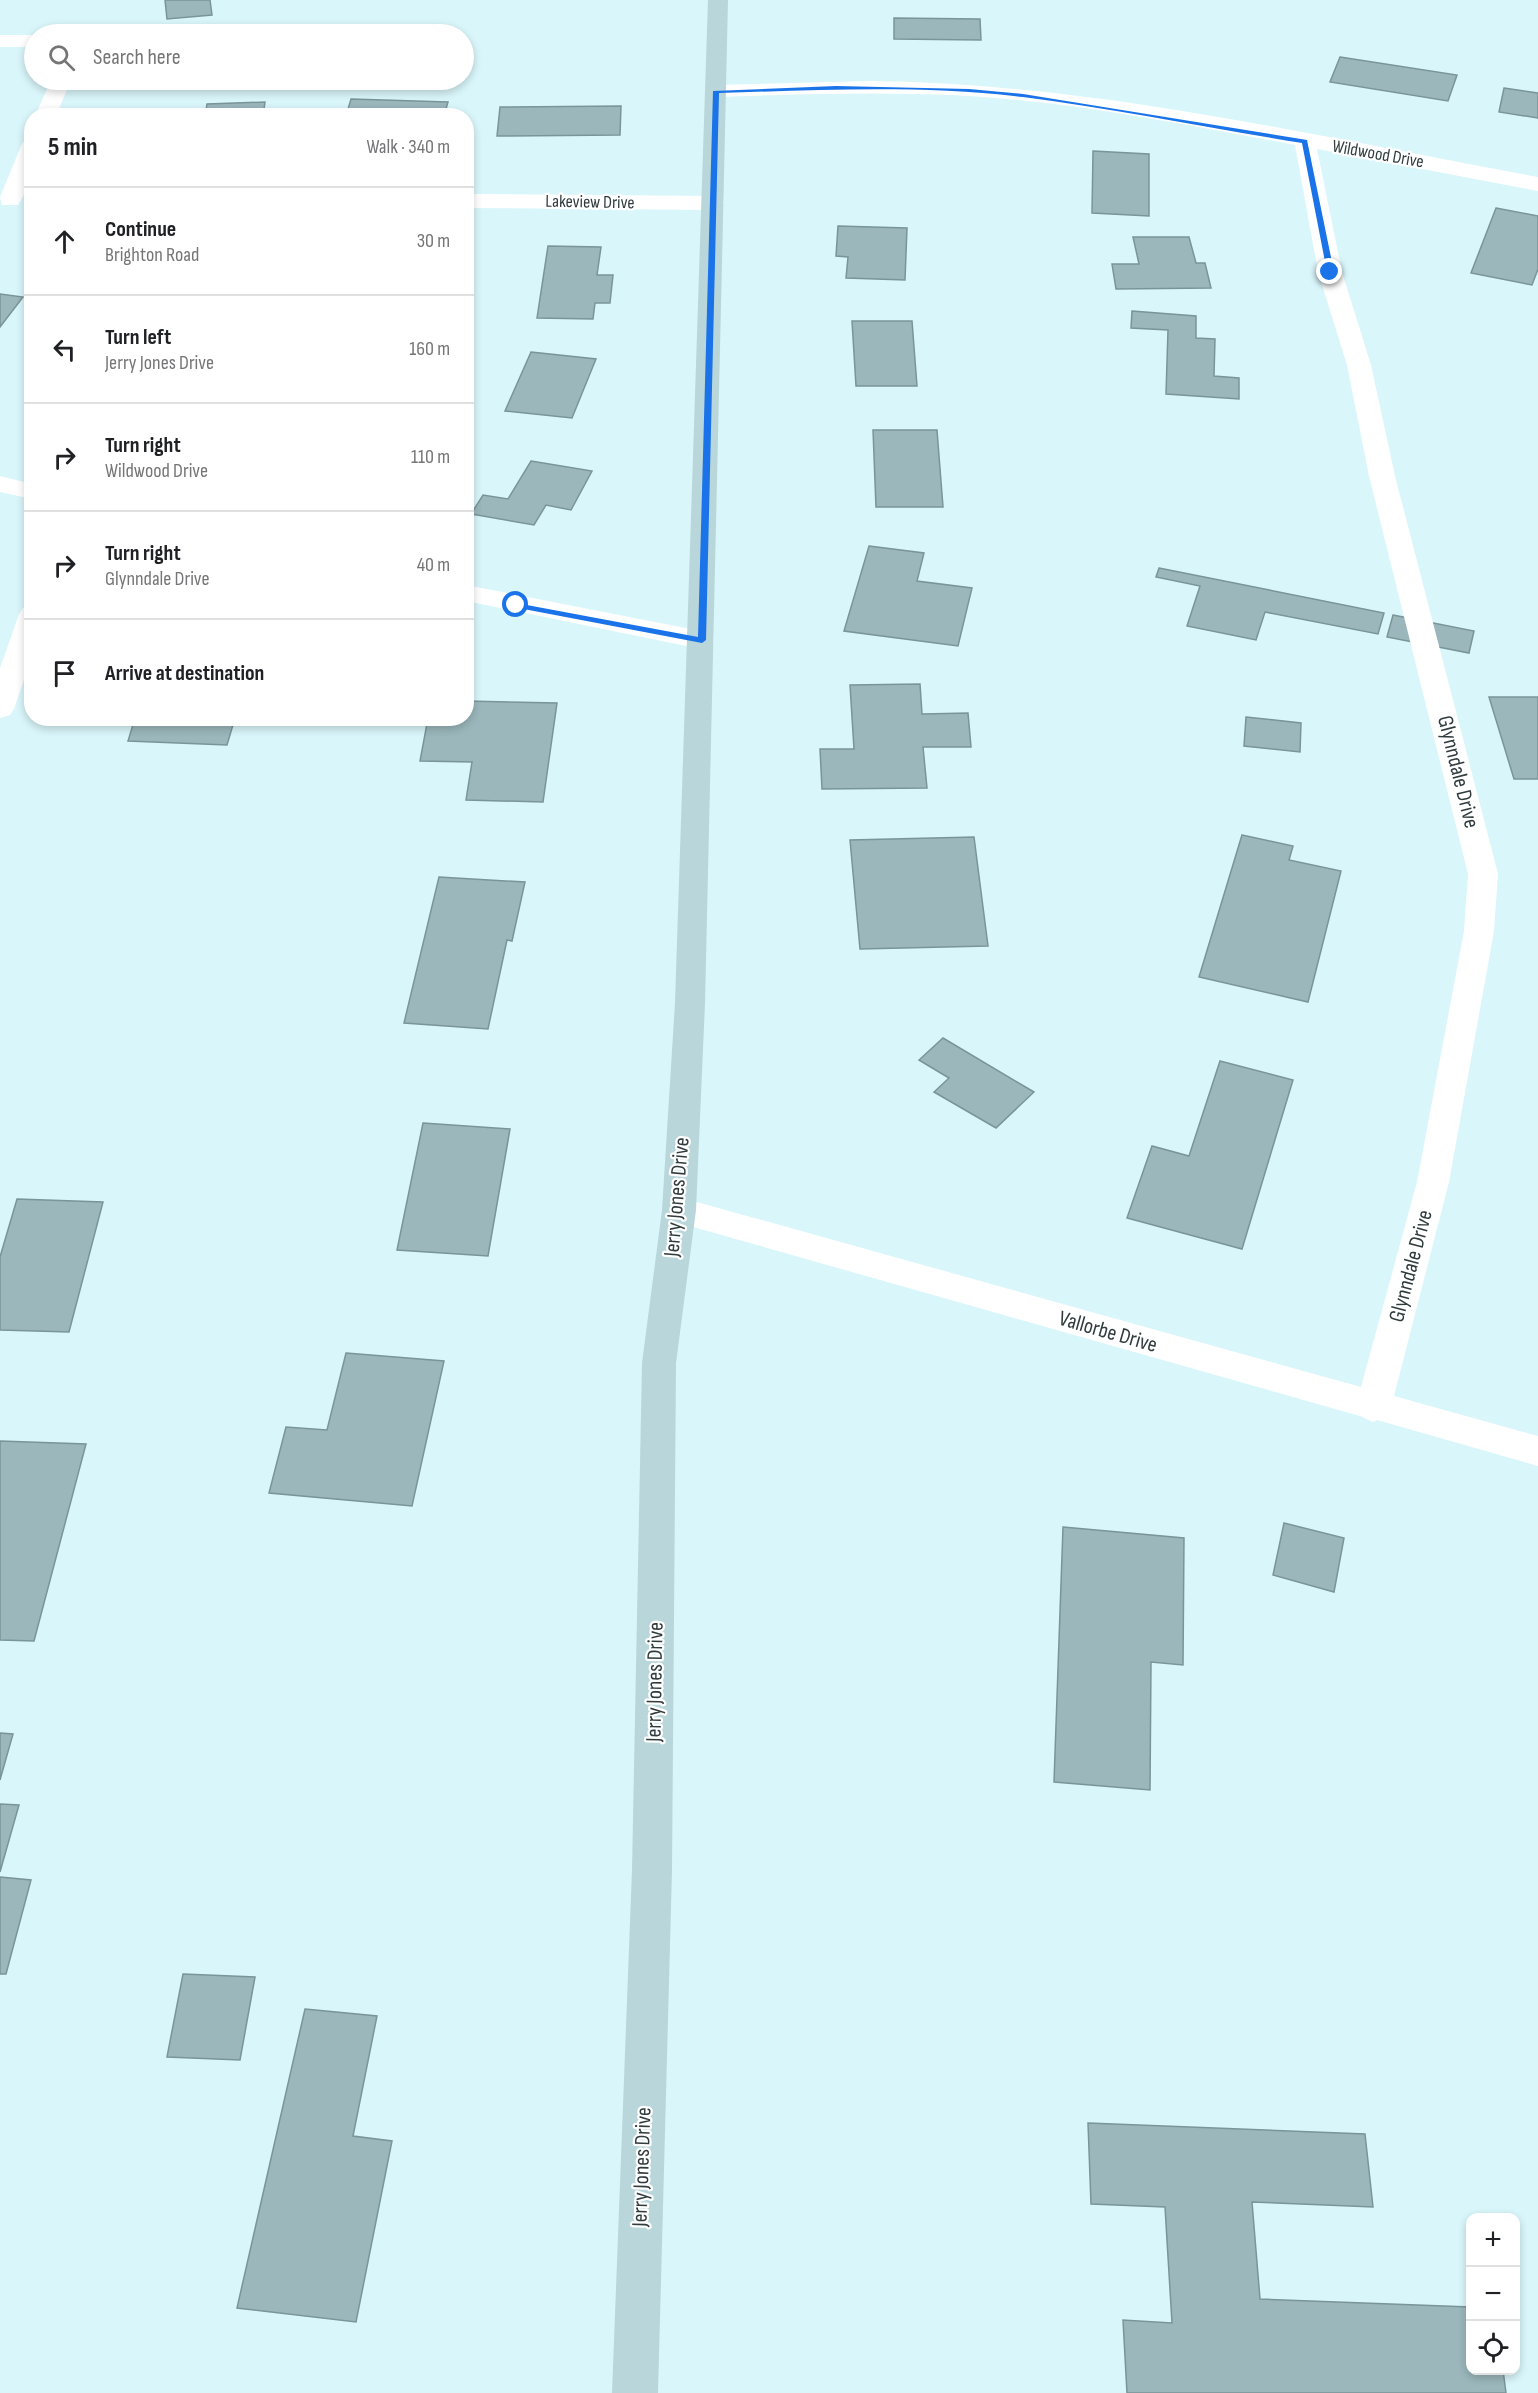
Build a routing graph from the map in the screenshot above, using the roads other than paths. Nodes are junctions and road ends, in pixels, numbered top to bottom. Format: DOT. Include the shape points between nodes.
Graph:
graph roads {
  1 [pos="718,0"];
  2 [pos="0,41"];
  3 [pos="24,41"];
  4 [pos="57,90"];
  5 [pos="716,91"];
  6 [pos="49,108"];
  7 [pos="1305,141"];
  8 [pos="24,170"];
  9 [pos="1538,183"];
  10 [pos="14,200"];
  11 [pos="474,201"];
  12 [pos="713,203"];
  13 [pos="0,484"];
  14 [pos="24,490"];
  15 [pos="474,595"];
  16 [pos="24,638"];
  17 [pos="702,640"];
  18 [pos="0,709"];
  19 [pos="679,1210"];
  20 [pos="1373,1407"];
  21 [pos="1538,1451"];
  22 [pos="635,2393"];
  1 -- 5 [label="main road, Jerry Jones Drive"];
  2 -- 3 [label="street"];
  4 -- 6 [label="street"];
  5 -- 7 [label="street, Wildwood Drive" via="836,88 1023,95"];
  5 -- 12 [label="main road, Jerry Jones Drive"];
  7 -- 9 [label="street, Wildwood Drive"];
  7 -- 20 [label="street, Glynndale Drive" via="1330,272 1359,365 1382,476 1483,873 1479,931 1433,1182"];
  8 -- 10 [label="street"];
  11 -- 12 [label="street, Lakeview Drive"];
  12 -- 17 [label="main road, Jerry Jones Drive"];
  13 -- 14 [label="street"];
  15 -- 17 [label="street"];
  16 -- 18 [label="street"];
  17 -- 19 [label="main road, Jerry Jones Drive"];
  19 -- 20 [label="street, Vallorbe Drive"];
  19 -- 22 [label="main road, Jerry Jones Drive" via="659,1364 652,1870"];
  20 -- 21 [label="street, Vallorbe Drive"];
}
